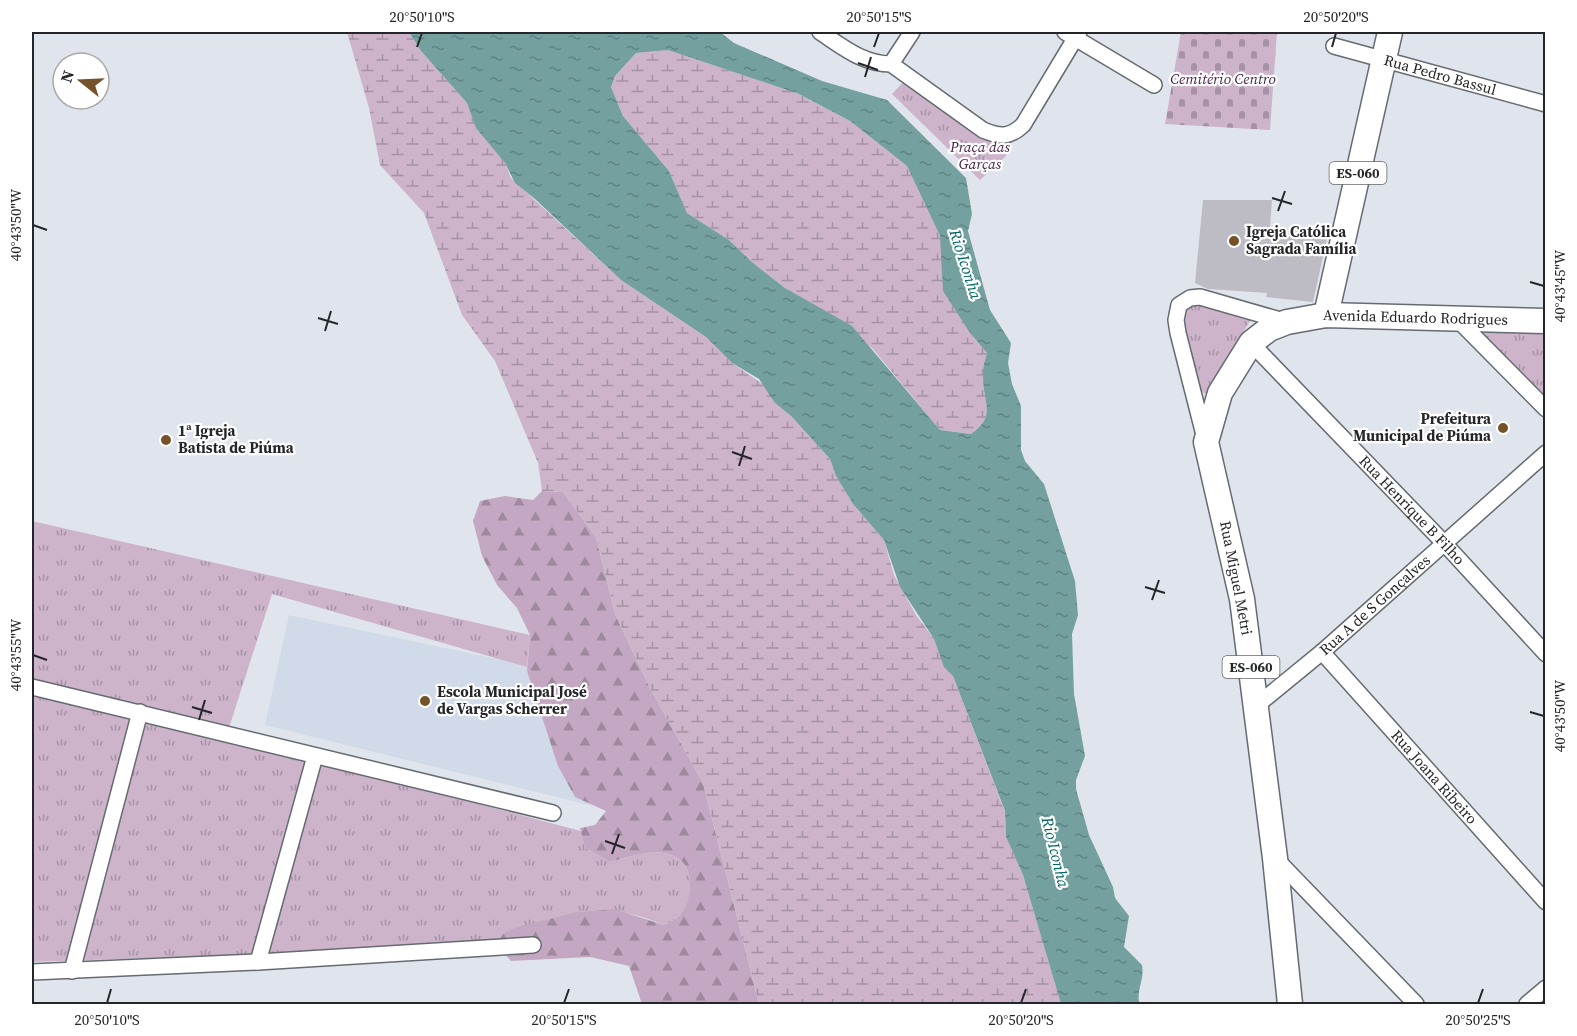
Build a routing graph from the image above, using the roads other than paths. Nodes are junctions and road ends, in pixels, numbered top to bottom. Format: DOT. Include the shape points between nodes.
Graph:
graph roads {
  1 [pos="820,32"];
  2 [pos="912,32"];
  3 [pos="1390,32"];
  4 [pos="1073,34"];
  5 [pos="1334,46"];
  6 [pos="1384,60"];
  7 [pos="891,64"];
  8 [pos="1154,84"];
  9 [pos="1545,104"];
  10 [pos="1326,315"];
  11 [pos="1456,318"];
  12 [pos="1545,321"];
  13 [pos="1287,322"];
  14 [pos="1251,343"];
  15 [pos="1545,409"];
  16 [pos="1206,442"];
  17 [pos="1545,453"];
  18 [pos="1444,543"];
  19 [pos="1322,652"];
  20 [pos="1545,654"];
  21 [pos="32,687"];
  22 [pos="1256,706"];
  23 [pos="140,712"];
  24 [pos="315,756"];
  25 [pos="553,813"];
  26 [pos="1275,858"];
  27 [pos="1545,902"];
  28 [pos="532,945"];
  29 [pos="258,962"];
  30 [pos="72,971"];
  31 [pos="32,972"];
  32 [pos="1545,988"];
  33 [pos="1290,1005"];
  34 [pos="1416,1005"];
  35 [pos="1527,1005"];
  1 -- 7 [label="street" via="862,58"];
  2 -- 7 [label="street"];
  3 -- 6 [label="main road, ES-060"];
  4 -- 7 [label="street" via="1023,124 1013,134 1000,137 983,130"];
  4 -- 8 [label="street"];
  5 -- 6 [label="street, Rua Pedro Bassul"];
  6 -- 9 [label="street, Rua Pedro Bassul"];
  6 -- 10 [label="main road, ES-060"];
  10 -- 11 [label="main road, Avenida Eduardo Rodrigues / ES-060"];
  10 -- 13 [label="main road, Avenida Eduardo Rodrigues / ES-060"];
  11 -- 12 [label="main road, Avenida Eduardo Rodrigues / ES-060"];
  11 -- 15 [label="street"];
  13 -- 14 [label="main road, Avenida Eduardo Rodrigues / ES-060" via="1269,329"];
  13 -- 16 [label="street, Avenida Eduardo Rodrigues" via="1200,297 1179,305 1178,333"];
  14 -- 16 [label="main road, Rua Miguel Metri / ES-060" via="1220,393"];
  14 -- 18 [label="street, Rua Henrique B Filho"];
  16 -- 22 [label="main road, Rua Miguel Metri / ES-060" via="1242,600"];
  17 -- 18 [label="street, Rua A de S Gonçalves"];
  18 -- 19 [label="street, Rua A de S Gonçalves"];
  18 -- 20 [label="street, Rua Henrique B Filho"];
  19 -- 22 [label="street, Rua A de S Gonçalves"];
  19 -- 27 [label="street, Rua Joana Ribeiro"];
  21 -- 23 [label="street"];
  22 -- 26 [label="main road, Rua Miguel Metri / ES-060"];
  23 -- 24 [label="street"];
  23 -- 30 [label="street"];
  24 -- 25 [label="street"];
  24 -- 29 [label="street"];
  26 -- 33 [label="main road, Rua Miguel Metri / ES-060"];
  26 -- 34 [label="street"];
  28 -- 29 [label="street"];
  29 -- 30 [label="street"];
  30 -- 31 [label="street"];
  32 -- 35 [label="street"];
}
